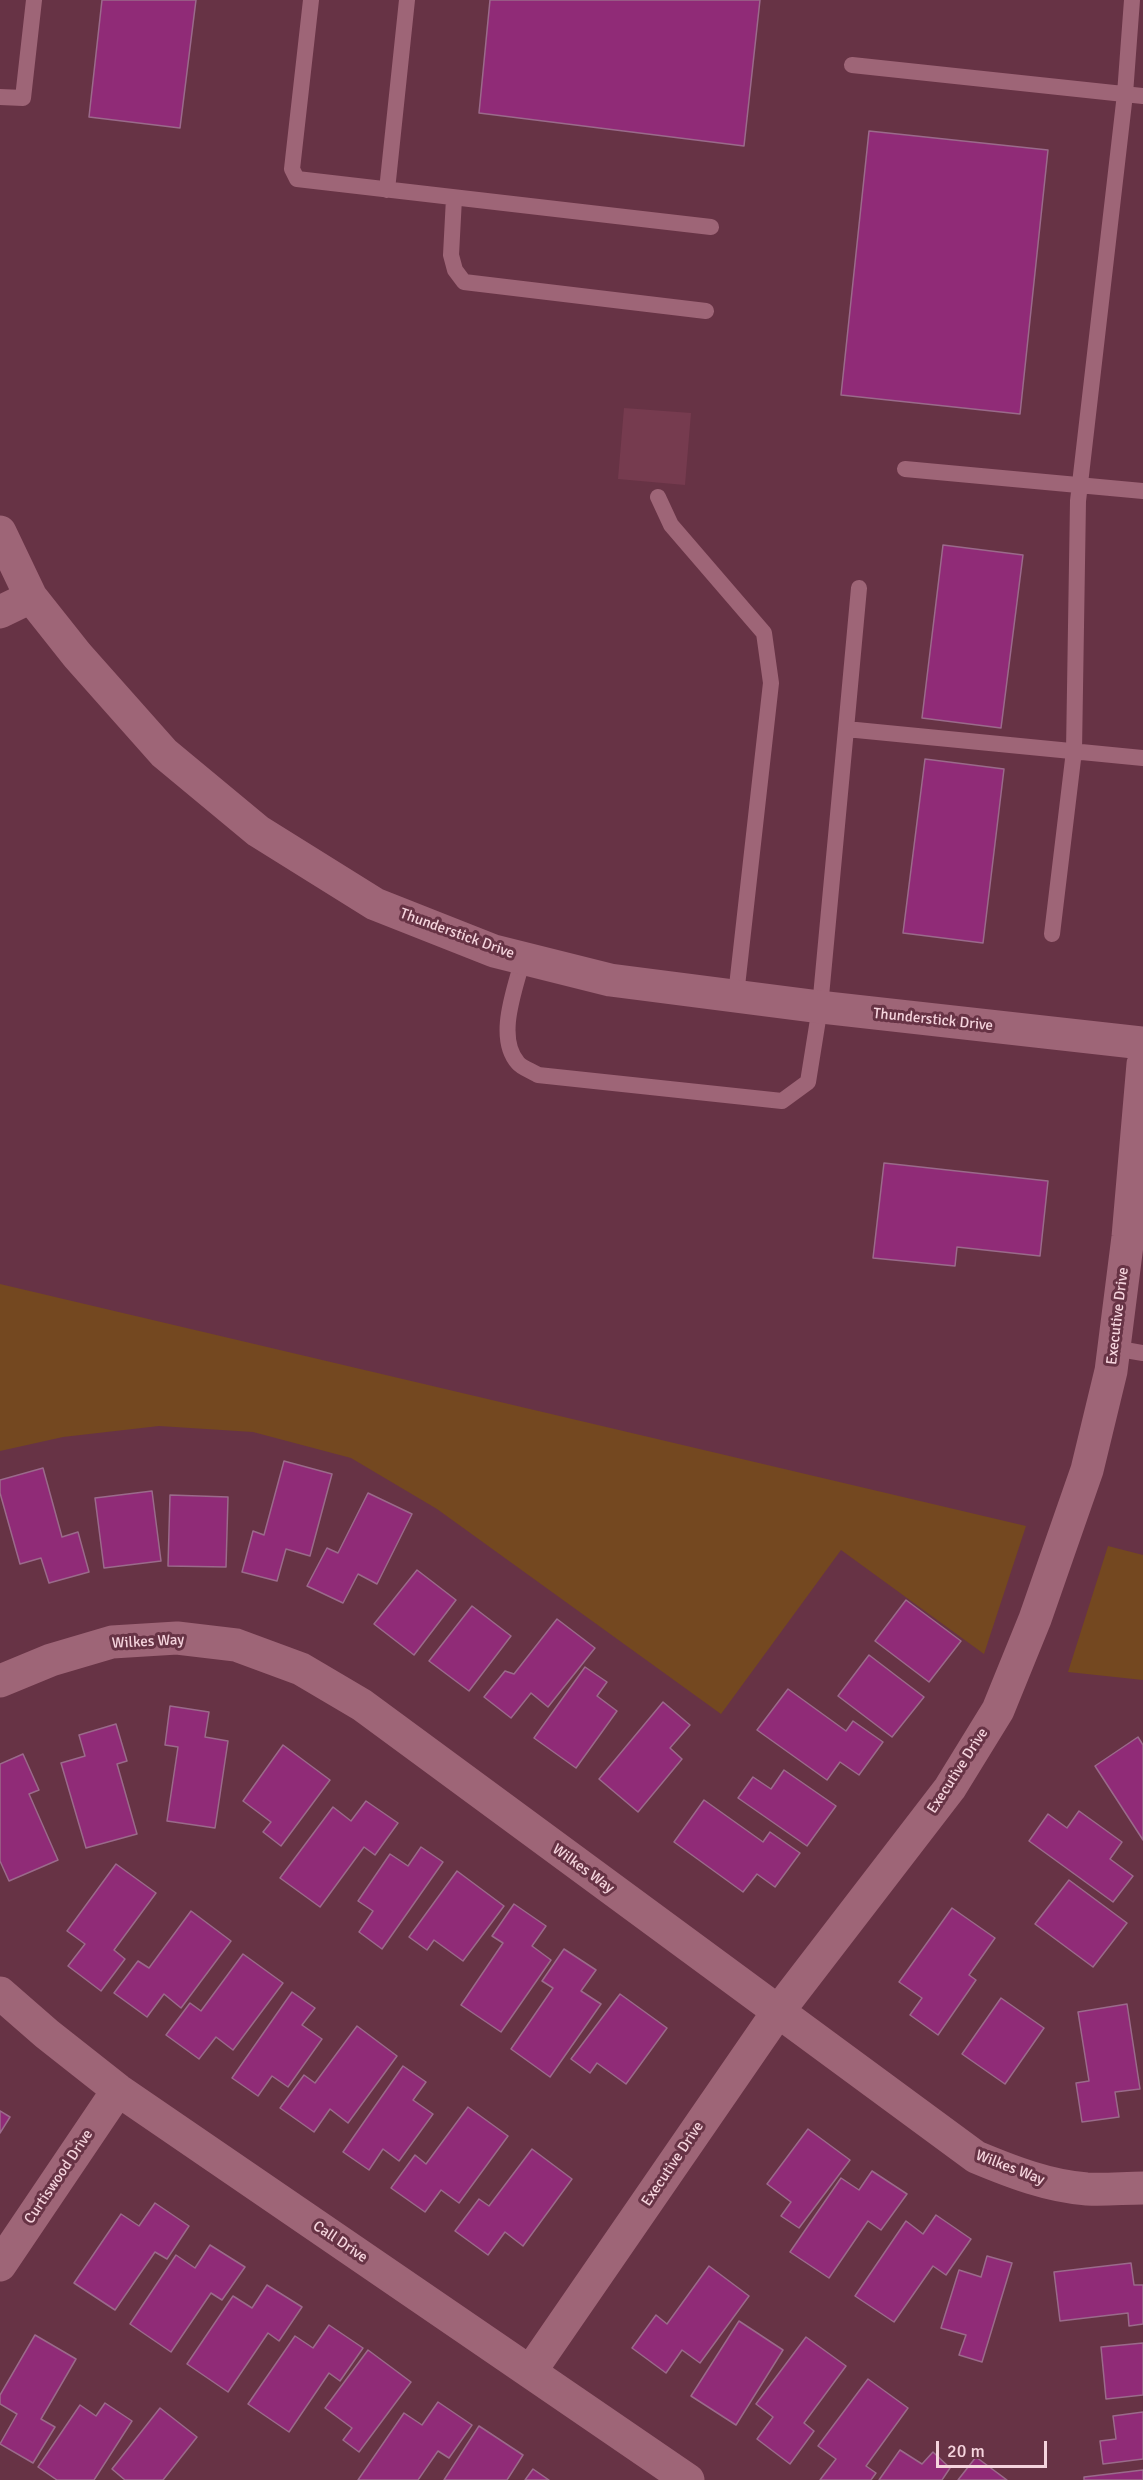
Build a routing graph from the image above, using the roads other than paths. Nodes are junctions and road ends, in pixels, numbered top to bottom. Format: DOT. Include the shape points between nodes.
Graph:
graph roads {
  1 [pos="34,0"];
  2 [pos="311,0"];
  3 [pos="407,0"];
  4 [pos="1132,0"];
  5 [pos="852,65"];
  6 [pos="1125,94"];
  7 [pos="1143,96"];
  8 [pos="0,97"];
  9 [pos="387,190"];
  10 [pos="454,198"];
  11 [pos="711,227"];
  12 [pos="705,311"];
  13 [pos="905,469"];
  14 [pos="1080,485"];
  15 [pos="1143,491"];
  16 [pos="658,497"];
  17 [pos="0,532"];
  18 [pos="859,588"];
  19 [pos="31,597"];
  20 [pos="0,612"];
  21 [pos="846,729"];
  22 [pos="1074,751"];
  23 [pos="1143,758"];
  24 [pos="1052,934"];
  25 [pos="524,958"];
  26 [pos="736,995"];
  27 [pos="820,1007"];
  28 [pos="1143,1043"];
  29 [pos="1143,1064"];
  30 [pos="1129,1350"];
  31 [pos="0,1682"];
  32 [pos="0,1993"];
  33 [pos="777,2013"];
  34 [pos="118,2090"];
  35 [pos="1143,2188"];
  36 [pos="0,2265"];
  37 [pos="530,2372"];
  38 [pos="688,2480"];
  1 -- 8 [label="lane" via="23,98"];
  2 -- 9 [label="lane" via="292,169 297,179"];
  3 -- 9 [label="lane"];
  4 -- 6 [label="lane"];
  5 -- 6 [label="lane"];
  6 -- 7 [label="lane"];
  6 -- 14 [label="lane"];
  9 -- 10 [label="lane"];
  10 -- 11 [label="lane"];
  10 -- 12 [label="lane" via="451,255 464,282"];
  13 -- 14 [label="lane"];
  14 -- 15 [label="lane"];
  14 -- 22 [label="lane"];
  16 -- 26 [label="lane" via="671,525 764,633 771,683"];
  17 -- 19 [label="street, Thunderstick Drive"];
  18 -- 21 [label="lane"];
  19 -- 20 [label="street"];
  19 -- 25 [label="street, Thunderstick Drive" via="164,753 258,831 375,904 494,951"];
  21 -- 22 [label="lane"];
  21 -- 27 [label="lane"];
  22 -- 23 [label="lane"];
  22 -- 24 [label="lane"];
  25 -- 26 [label="street, Thunderstick Drive" via="610,980"];
  25 -- 27 [label="lane" via="506,1024 518,1063 538,1075 782,1101 808,1082"];
  26 -- 27 [label="street, Thunderstick Drive"];
  27 -- 28 [label="street, Thunderstick Drive"];
  29 -- 30 [label="street, Executive Drive" via="1128,1237"];
  30 -- 33 [label="street, Executive Drive" via="1111,1371 1087,1470 1035,1619 998,1710 950,1788"];
  31 -- 33 [label="street, Wilkes Way" via="51,1660 112,1642 177,1638 236,1645 301,1669 362,1705"];
  32 -- 34 [label="street, Call Drive"];
  33 -- 35 [label="street, Wilkes Way" via="976,2157 1052,2184 1088,2189"];
  33 -- 37 [label="street, Executive Drive"];
  34 -- 36 [label="street, Curtiswood Drive"];
  34 -- 37 [label="street, Call Drive"];
  37 -- 38 [label="street, Call Drive"];
}
